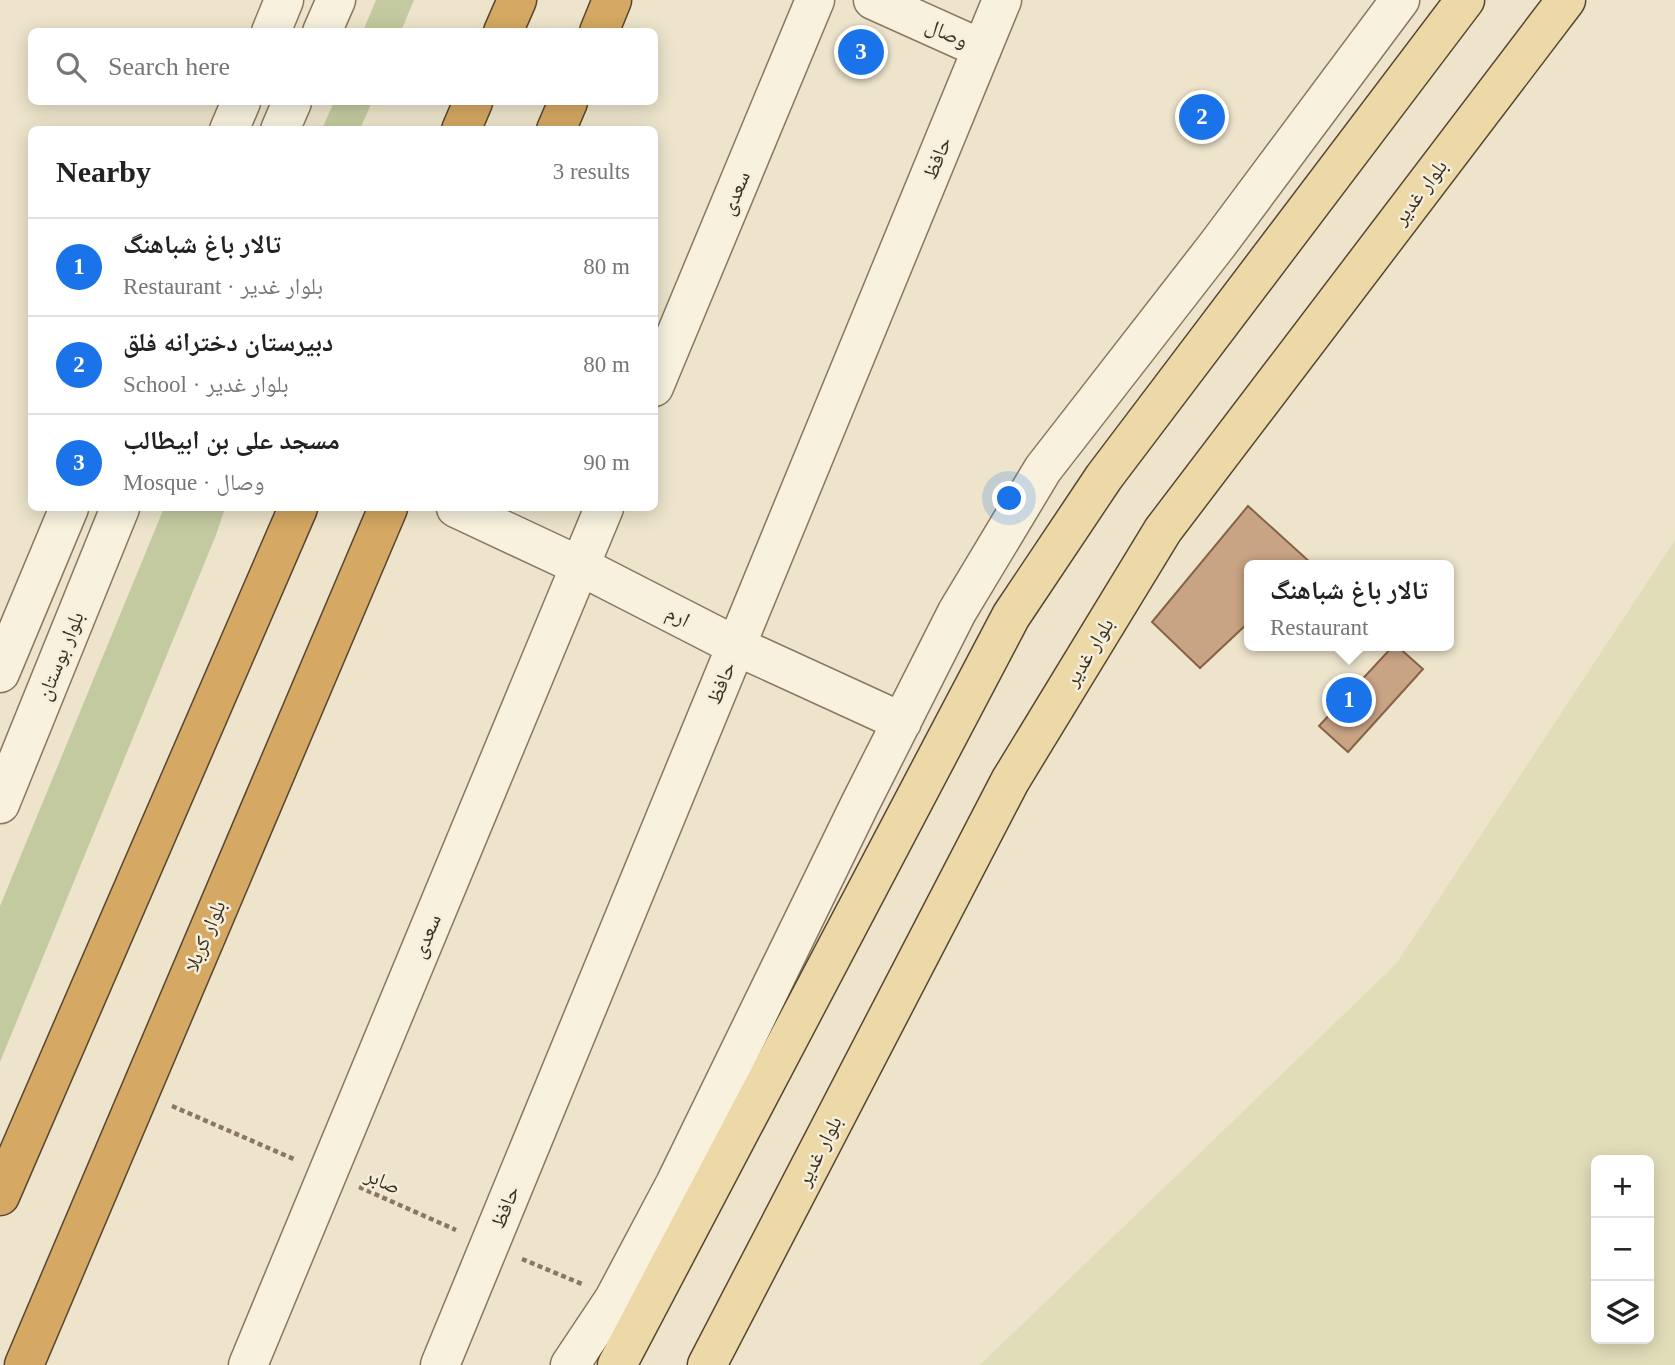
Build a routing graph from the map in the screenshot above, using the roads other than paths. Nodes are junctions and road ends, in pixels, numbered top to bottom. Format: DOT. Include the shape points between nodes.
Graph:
graph roads {
  1 [pos="284,0"];
  2 [pos="336,0"];
  3 [pos="517,0"];
  4 [pos="612,0"];
  5 [pos="815,0"];
  6 [pos="873,0"];
  7 [pos="1002,0"];
  8 [pos="1400,0"];
  9 [pos="1465,0"];
  10 [pos="1566,0"];
  11 [pos="273,28"];
  12 [pos="324,28"];
  13 [pos="505,28"];
  14 [pos="601,28"];
  15 [pos="982,49"];
  16 [pos="240,105"];
  17 [pos="291,105"];
  18 [pos="472,105"];
  19 [pos="567,105"];
  20 [pos="231,126"];
  21 [pos="282,126"];
  22 [pos="463,126"];
  23 [pos="558,126"];
  24 [pos="658,377"];
  25 [pos="68,511"];
  26 [pos="119,511"];
  27 [pos="297,511"];
  28 [pos="387,511"];
  29 [pos="462,511"];
  30 [pos="603,511"];
  31 [pos="580,566"];
  32 [pos="737,646"];
  33 [pos="0,673"];
  34 [pos="901,722"];
  35 [pos="0,804"];
  36 [pos="0,1196"];
  37 [pos="24,1365"];
  38 [pos="248,1365"];
  39 [pos="440,1365"];
  40 [pos="570,1365"];
  41 [pos="617,1365"];
  42 [pos="707,1365"];
  1 -- 11 [label="street"];
  2 -- 12 [label="street"];
  3 -- 13 [label="highway"];
  4 -- 14 [label="highway"];
  5 -- 24 [label="street, سعدی"];
  6 -- 15 [label="street, وصال"];
  7 -- 15 [label="street, حافظ"];
  8 -- 34 [label="street" via="1043,470 957,612"];
  9 -- 41 [label="main road" via="1104,477 1011,616"];
  10 -- 42 [label="main road, بلوار غدیر" via="1163,530 1010,781"];
  15 -- 32 [label="street, حافظ"];
  16 -- 20 [label="street"];
  17 -- 21 [label="street"];
  18 -- 22 [label="highway"];
  19 -- 23 [label="highway"];
  25 -- 33 [label="street"];
  26 -- 35 [label="street, بلوار بوستان"];
  27 -- 36 [label="highway"];
  28 -- 37 [label="highway, بلوار کربلا"];
  29 -- 31 [label="street, ارم"];
  30 -- 31 [label="street, سعدی"];
  31 -- 32 [label="street, ارم"];
  31 -- 38 [label="street, سعدی"];
  32 -- 34 [label="street, ارم"];
  32 -- 39 [label="street, حافظ"];
  34 -- 40 [label="street" via="675,1184 614,1299"];
}
